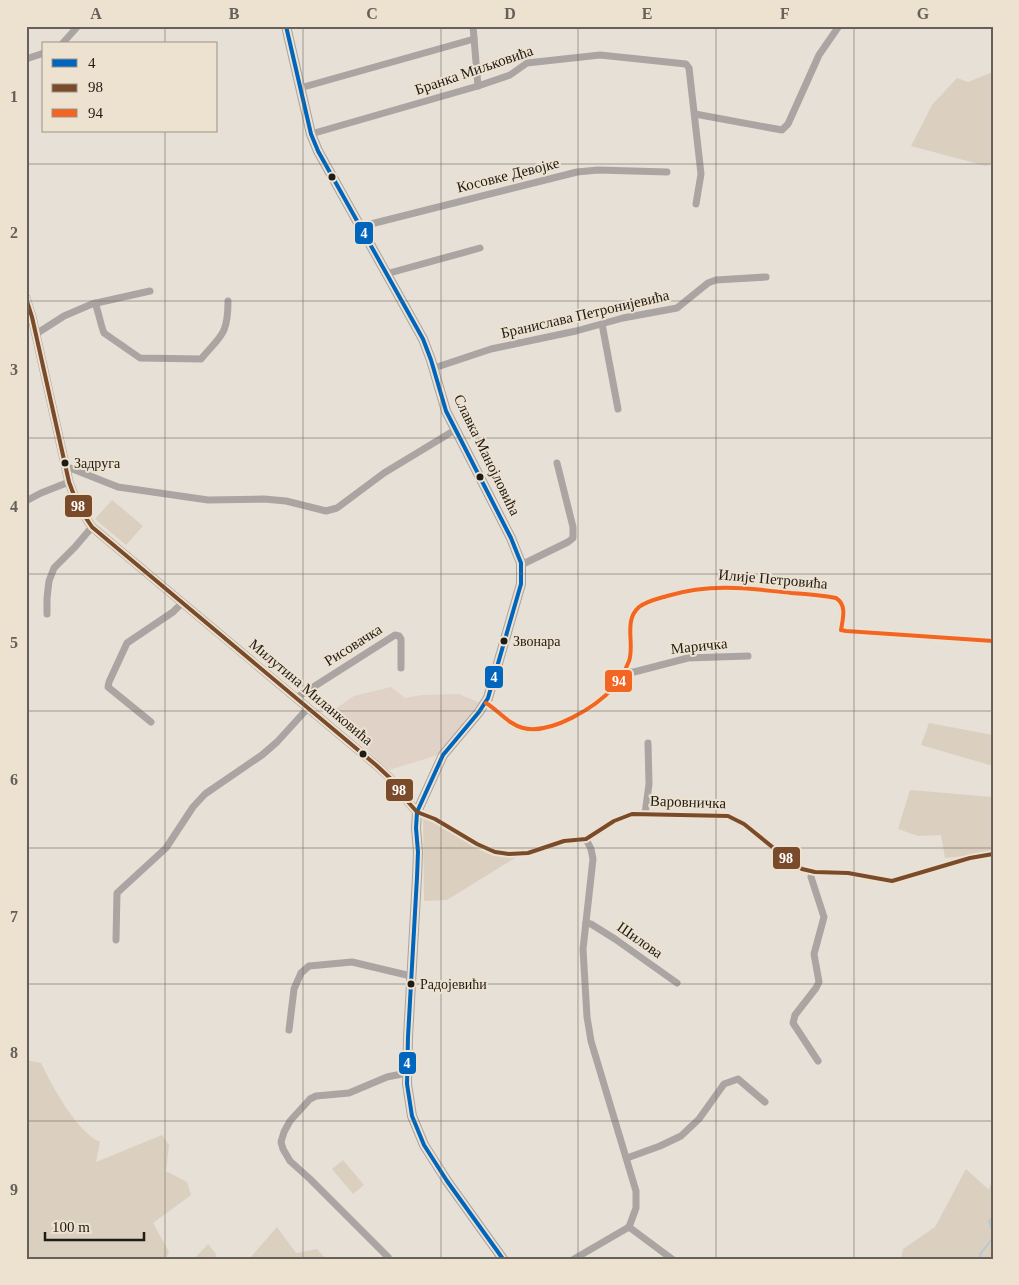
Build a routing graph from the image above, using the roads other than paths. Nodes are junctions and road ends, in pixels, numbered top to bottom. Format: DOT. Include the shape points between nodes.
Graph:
graph roads {
  1 [pos="78,26"];
  2 [pos="286,26"];
  3 [pos="474,26"];
  4 [pos="839,26"];
  5 [pos="474,39"];
  6 [pos="64,42"];
  7 [pos="42,54"];
  8 [pos="26,59"];
  9 [pos="478,86"];
  10 [pos="300,88"];
  11 [pos="695,114"];
  12 [pos="311,134"];
  13 [pos="667,172"];
  14 [pos="696,204"];
  15 [pos="359,227"];
  16 [pos="480,248"];
  17 [pos="386,274"];
  18 [pos="766,277"];
  19 [pos="150,291"];
  20 [pos="26,298"];
  21 [pos="228,301"];
  22 [pos="95,303"];
  23 [pos="602,324"];
  24 [pos="36,334"];
  25 [pos="434,368"];
  26 [pos="618,409"];
  27 [pos="455,430"];
  28 [pos="557,463"];
  29 [pos="65,466"];
  30 [pos="69,482"];
  31 [pos="26,501"];
  32 [pos="92,527"];
  33 [pos="521,565"];
  34 [pos="182,603"];
  35 [pos="47,614"];
  36 [pos="993,641"];
  37 [pos="748,656"];
  38 [pos="401,668"];
  39 [pos="624,672"];
  40 [pos="296,698"];
  41 [pos="486,703"];
  42 [pos="308,708"];
  43 [pos="152,722"];
  44 [pos="648,743"];
  45 [pos="417,812"];
  46 [pos="645,814"];
  47 [pos="586,839"];
  48 [pos="993,854"];
  49 [pos="812,872"];
  50 [pos="586,923"];
  51 [pos="116,940"];
  52 [pos="411,976"];
  53 [pos="677,983"];
  54 [pos="289,1030"];
  55 [pos="818,1061"];
  56 [pos="407,1073"];
  57 [pos="765,1102"];
  58 [pos="627,1158"];
  59 [pos="629,1228"];
  60 [pos="388,1257"];
  61 [pos="503,1259"];
  62 [pos="574,1259"];
  63 [pos="672,1259"];
  1 -- 6 [label="street"];
  2 -- 10 [label="main road, Славка Манојловића"];
  3 -- 5 [label="street"];
  4 -- 11 [label="street" via="819,55 788,124 782,130"];
  5 -- 9 [label="street"];
  5 -- 10 [label="street"];
  7 -- 8 [label="street"];
  9 -- 11 [label="street, Бранка Миљковића" via="510,75 527,63 562,58 600,55 686,64"];
  9 -- 12 [label="street, Бранка Миљковића"];
  10 -- 12 [label="main road, Славка Манојловића"];
  11 -- 14 [label="street, Бранка Миљковића" via="701,174"];
  12 -- 15 [label="main road, Славка Манојловића"];
  13 -- 15 [label="street, Косовке Девојке" via="576,172"];
  15 -- 17 [label="main road, Славка Манојловића"];
  16 -- 17 [label="street"];
  17 -- 25 [label="main road, Славка Манојловића" via="423,339"];
  18 -- 23 [label="street, Бранислава Петронијевића" via="716,280 677,308"];
  19 -- 22 [label="street"];
  20 -- 24 [label="street, Милутина Миланковића"];
  21 -- 22 [label="street" via="223,334 201,359 140,358 104,333"];
  22 -- 24 [label="street"];
  23 -- 25 [label="street, Бранислава Петронијевића" via="491,349"];
  23 -- 26 [label="street"];
  24 -- 29 [label="street, Милутина Миланковића"];
  25 -- 27 [label="main road, Славка Манојловића" via="440,396"];
  27 -- 29 [label="street" via="384,473 337,508 326,511 286,501 208,500 118,487"];
  27 -- 33 [label="main road, Славка Манојловића" via="511,538"];
  28 -- 33 [label="street" via="574,527 573,538"];
  29 -- 30 [label="street, Милутина Миланковића"];
  30 -- 31 [label="street"];
  30 -- 32 [label="street, Милутина Миланковића" via="78,506"];
  32 -- 34 [label="street, Милутина Миланковића"];
  32 -- 35 [label="street" via="54,568 49,581"];
  33 -- 41 [label="main road, Славка Манојловића" via="520,588"];
  34 -- 40 [label="street, Милутина Миланковића"];
  34 -- 43 [label="street" via="127,643 109,682 108,687"];
  36 -- 39 [label="street, Илије Петровића" via="846,631 841,630 844,606 836,598 732,587 704,588 648,602 634,613 631,651"];
  37 -- 39 [label="street, Маричка" via="688,658"];
  38 -- 40 [label="street, Рисовачка" via="402,640 395,635"];
  39 -- 41 [label="street, Илије Петровића" via="598,702 543,728 528,729 515,725"];
  40 -- 42 [label="street, Милутина Миланковића"];
  41 -- 45 [label="main road, Славка Манојловића" via="443,754"];
  42 -- 45 [label="street, Милутина Миланковића" via="385,773"];
  42 -- 51 [label="street" via="262,755 205,794 166,848 117,893"];
  44 -- 46 [label="street" via="649,784"];
  45 -- 47 [label="street, Варовничка" via="495,852 528,854 564,841"];
  45 -- 52 [label="main road"];
  46 -- 47 [label="street, Варовничка" via="618,818"];
  46 -- 49 [label="street, Варовничка" via="732,818 796,866"];
  47 -- 50 [label="street" via="593,859"];
  48 -- 49 [label="street, Варовничка" via="895,881 848,873"];
  49 -- 55 [label="street" via="824,918 814,954 818,982 792,1023"];
  50 -- 53 [label="street, Шилова" via="615,939"];
  50 -- 58 [label="street" via="583,949 591,1041"];
  52 -- 54 [label="street" via="352,962 309,966 300,973 294,989"];
  52 -- 56 [label="main road"];
  56 -- 60 [label="street" via="350,1093 310,1099 287,1127 281,1142 290,1161"];
  56 -- 61 [label="main road" via="410,1109 424,1145"];
  57 -- 58 [label="street" via="738,1079 724,1084 707,1109 681,1136"];
  58 -- 59 [label="street" via="637,1197"];
  59 -- 62 [label="street"];
  59 -- 63 [label="street"];
}
